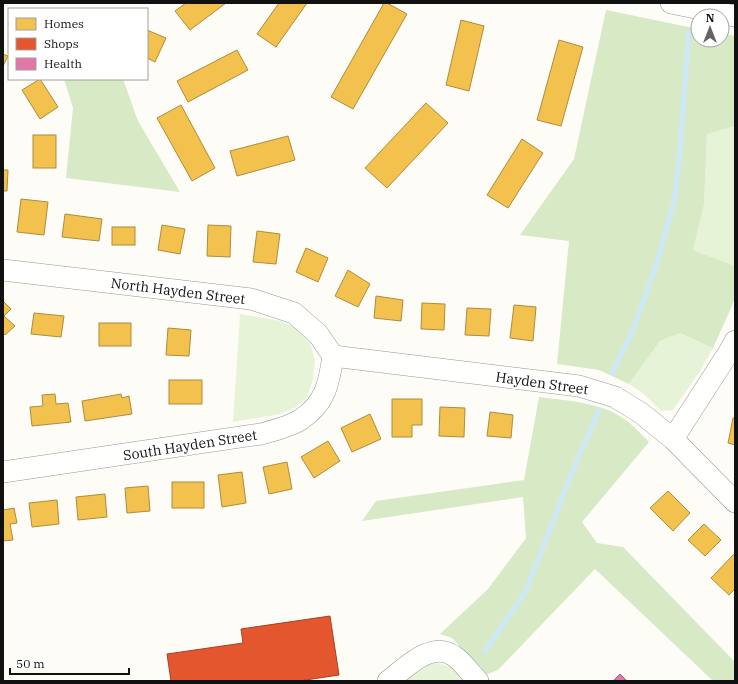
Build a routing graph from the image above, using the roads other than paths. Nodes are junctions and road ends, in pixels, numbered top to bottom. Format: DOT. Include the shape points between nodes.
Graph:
graph roads {
  1 [pos="671,3"];
  2 [pos="735,16"];
  3 [pos="3,270"];
  4 [pos="735,341"];
  5 [pos="333,356"];
  6 [pos="673,439"];
  7 [pos="3,472"];
  8 [pos="735,502"];
  9 [pos="388,681"];
  10 [pos="478,681"];
  1 -- 2 [label="street"];
  3 -- 5 [label="street, North Hayden Street" via="251,300 294,313 318,334"];
  4 -- 6 [label="street"];
  5 -- 6 [label="street, Hayden Street" via="579,386 615,397 641,413"];
  5 -- 7 [label="street, South Hayden Street" via="329,383 320,403 299,421 261,434"];
  6 -- 8 [label="street, Hayden Street"];
  9 -- 10 [label="street" via="421,657 437,651 447,652 455,657"];
}
